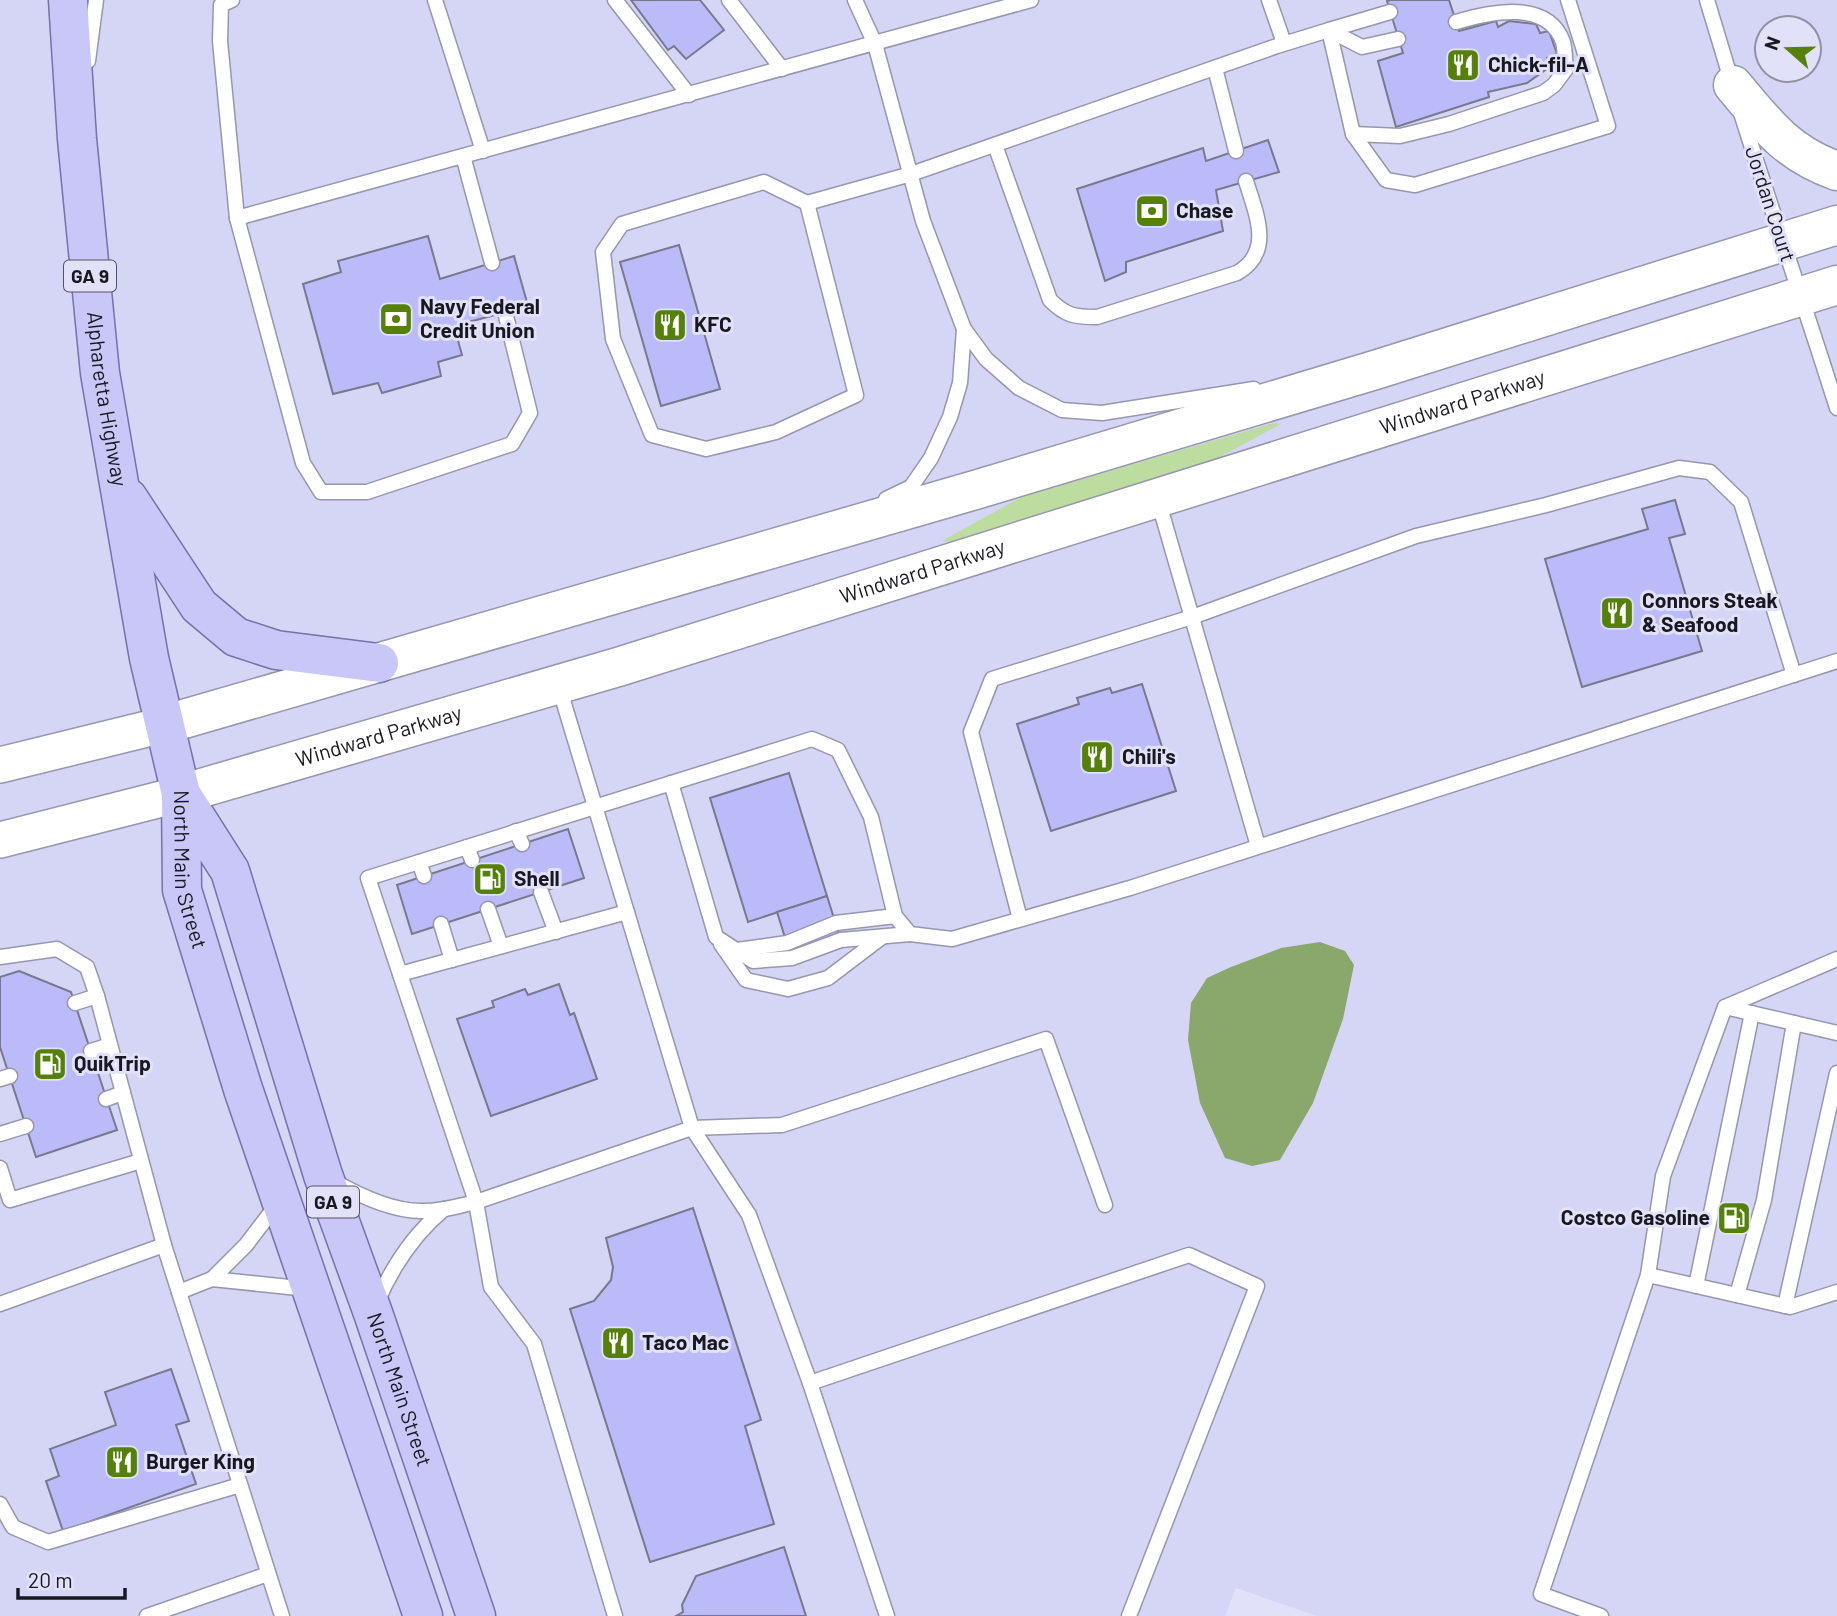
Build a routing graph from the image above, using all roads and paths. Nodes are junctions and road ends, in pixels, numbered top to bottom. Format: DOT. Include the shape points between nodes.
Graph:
graph roads {
  1 [pos="232,0"];
  2 [pos="435,0"];
  3 [pos="615,0"];
  4 [pos="729,0"];
  5 [pos="855,0"];
  6 [pos="1031,0"];
  7 [pos="1269,0"];
  8 [pos="1568,0"];
  9 [pos="1707,0"];
  10 [pos="73,4"];
  11 [pos="1390,12"];
  12 [pos="1456,22"];
  13 [pos="1329,30"];
  14 [pos="1398,39"];
  15 [pos="1284,43"];
  16 [pos="875,44"];
  17 [pos="1215,68"];
  18 [pos="782,69"];
  19 [pos="1732,85"];
  20 [pos="689,95"];
  21 [pos="1353,134"];
  22 [pos="995,145"];
  23 [pos="483,150"];
  24 [pos="1236,151"];
  25 [pos="463,156"];
  26 [pos="1837,170"];
  27 [pos="911,174"];
  28 [pos="1246,181"];
  29 [pos="807,203"];
  30 [pos="237,218"];
  31 [pos="1837,225"];
  32 [pos="1781,243"];
  33 [pos="492,263"];
  34 [pos="1819,290"];
  35 [pos="505,312"];
  36 [pos="964,328"];
  37 [pos="1375,370"];
  38 [pos="1837,408"];
  39 [pos="118,482"];
  40 [pos="1158,499"];
  41 [pos="803,540"];
  42 [pos="1192,617"];
  43 [pos="1837,661"];
  44 [pos="379,663"];
  45 [pos="1794,675"];
  46 [pos="558,684"];
  47 [pos="163,725"];
  48 [pos="0,765"];
  49 [pos="671,783"];
  50 [pos="180,794"];
  51 [pos="595,807"];
  52 [pos="0,840"];
  53 [pos="1258,846"];
  54 [pos="419,862"];
  55 [pos="424,876"];
  56 [pos="541,891"];
  57 [pos="488,909"];
  58 [pos="627,912"];
  59 [pos="895,916"];
  60 [pos="1020,919"];
  61 [pos="441,924"];
  62 [pos="556,932"];
  63 [pos="910,934"];
  64 [pos="716,937"];
  65 [pos="883,937"];
  66 [pos="501,946"];
  67 [pos="737,950"];
  68 [pos="0,957"];
  69 [pos="1837,959"];
  70 [pos="452,960"];
  71 [pos="400,974"];
  72 [pos="97,996"];
  73 [pos="75,1003"];
  74 [pos="1725,1007"];
  75 [pos="1752,1013"];
  76 [pos="1794,1023"];
  77 [pos="1837,1033"];
  78 [pos="110,1045"];
  79 [pos="90,1051"];
  80 [pos="1837,1073"];
  81 [pos="123,1093"];
  82 [pos="106,1099"];
  83 [pos="26,1126"];
  84 [pos="692,1128"];
  85 [pos="0,1134"];
  86 [pos="141,1161"];
  87 [pos="0,1168"];
  88 [pos="323,1175"];
  89 [pos="281,1199"];
  90 [pos="476,1202"];
  91 [pos="1105,1205"];
  92 [pos="444,1209"];
  93 [pos="164,1245"];
  94 [pos="1648,1275"];
  95 [pos="212,1279"];
  96 [pos="1696,1286"];
  97 [pos="312,1289"];
  98 [pos="179,1292"];
  99 [pos="1837,1292"];
  100 [pos="1737,1295"];
  101 [pos="0,1304"];
  102 [pos="1785,1306"];
  103 [pos="373,1313"];
  104 [pos="810,1383"];
  105 [pos="240,1485"];
  106 [pos="0,1504"];
  107 [pos="268,1574"];
  108 [pos="147,1616"];
  109 [pos="282,1616"];
  110 [pos="423,1616"];
  111 [pos="476,1616"];
  112 [pos="615,1616"];
  113 [pos="887,1616"];
  114 [pos="1129,1616"];
  115 [pos="1601,1616"];
  1 -- 30 [label="lane" via="220,5 220,41"];
  2 -- 23 [label="lane"];
  3 -- 20 [label="lane"];
  4 -- 18 [label="lane"];
  5 -- 16 [label="lane"];
  6 -- 16 [label="lane"];
  7 -- 15 [label="lane"];
  8 -- 21 [label="lane" via="1608,126 1415,185 1386,180"];
  9 -- 19 [label="lane, Jordan Court"];
  10 -- 39 [label="main road, Alpharetta Highway / GA 9" via="77,139 100,373"];
  11 -- 13 [label="lane"];
  12 -- 21 [label="lane" via="1513,5 1536,8 1550,17 1562,40 1566,69 1543,93 1449,124 1401,136"];
  13 -- 14 [label="lane" via="1362,47"];
  13 -- 15 [label="lane"];
  13 -- 21 [label="lane"];
  15 -- 17 [label="lane"];
  16 -- 18 [label="lane"];
  16 -- 27 [label="lane"];
  17 -- 22 [label="lane"];
  17 -- 24 [label="lane"];
  18 -- 20 [label="lane"];
  19 -- 26 [label="main road" via="1776,136 1816,163"];
  19 -- 32 [label="lane, Jordan Court"];
  20 -- 23 [label="lane"];
  22 -- 27 [label="lane"];
  22 -- 28 [label="lane" via="1050,300 1061,312 1078,317 1097,317 1250,265 1260,228"];
  23 -- 25 [label="lane"];
  25 -- 30 [label="lane"];
  25 -- 33 [label="lane"];
  27 -- 29 [label="lane"];
  27 -- 36 [label="lane" via="923,221"];
  29 -- 29 [label="lane" via="764,182 622,224 603,252 613,339 652,435 706,449 776,432 856,395"];
  30 -- 35 [label="lane" via="303,463 321,492 367,492 512,444 530,413"];
  31 -- 32 [label="main road"];
  32 -- 34 [label="lane, Jordan Court"];
  32 -- 37 [label="main road"];
  34 -- 38 [label="lane, Jordan Court"];
  34 -- 40 [label="main road, Windward Parkway"];
  36 -- 37 [label="lane" via="986,359 1019,388 1062,410 1101,413"];
  36 -- 41 [label="lane" via="960,383 950,417 911,487"];
  37 -- 41 [label="main road"];
  39 -- 44 [label="main road" via="199,606 236,637 276,650"];
  39 -- 47 [label="main road, Alpharetta Highway / GA 9"];
  40 -- 42 [label="lane"];
  40 -- 46 [label="main road, Windward Parkway"];
  41 -- 44 [label="main road"];
  42 -- 45 [label="lane" via="1416,536 1679,468 1710,472 1741,502"];
  42 -- 53 [label="lane"];
  42 -- 60 [label="lane" via="992,679 971,732"];
  43 -- 45 [label="lane"];
  44 -- 47 [label="main road"];
  45 -- 53 [label="lane"];
  46 -- 50 [label="main road, Windward Parkway"];
  46 -- 51 [label="lane"];
  47 -- 48 [label="street"];
  47 -- 50 [label="main road, Alpharetta Highway / GA 9"];
  49 -- 51 [label="lane"];
  49 -- 59 [label="lane" via="812,739 838,750 871,817"];
  49 -- 64 [label="lane"];
  50 -- 52 [label="street, Windward Parkway"];
  50 -- 88 [label="main road, North Main Street / GA 9" via="230,872"];
  50 -- 89 [label="main road, North Main Street / GA 9" via="183,890"];
  51 -- 54 [label="lane" via="519,838"];
  51 -- 58 [label="lane"];
  53 -- 60 [label="lane"];
  54 -- 55 [label="lane"];
  54 -- 71 [label="lane" via="368,878"];
  56 -- 62 [label="lane"];
  57 -- 66 [label="lane"];
  58 -- 62 [label="lane"];
  58 -- 84 [label="lane"];
  59 -- 63 [label="lane"];
  59 -- 67 [label="lane" via="836,923 787,943"];
  60 -- 63 [label="lane" via="952,939"];
  61 -- 70 [label="lane"];
  62 -- 66 [label="lane"];
  63 -- 65 [label="lane"];
  64 -- 65 [label="lane" via="746,980 789,989 828,978"];
  64 -- 67 [label="lane"];
  65 -- 67 [label="lane" via="841,940 792,958 753,961"];
  66 -- 70 [label="lane"];
  68 -- 72 [label="lane" via="57,949 87,967"];
  69 -- 74 [label="lane"];
  70 -- 71 [label="lane"];
  71 -- 90 [label="lane"];
  72 -- 73 [label="lane"];
  72 -- 78 [label="lane"];
  74 -- 75 [label="lane"];
  74 -- 94 [label="lane" via="1663,1176"];
  75 -- 76 [label="lane"];
  75 -- 96 [label="lane"];
  76 -- 77 [label="lane"];
  76 -- 100 [label="lane" via="1764,1200"];
  78 -- 79 [label="lane"];
  78 -- 81 [label="lane"];
  80 -- 102 [label="lane"];
  81 -- 82 [label="lane"];
  81 -- 86 [label="lane"];
  83 -- 85 [label="lane"];
  84 -- 90 [label="lane"];
  84 -- 91 [label="lane" via="782,1125 1046,1039"];
  84 -- 104 [label="lane" via="749,1215"];
  86 -- 87 [label="lane" via="10,1200"];
  86 -- 93 [label="lane"];
  88 -- 92 [label="lane" via="400,1208 421,1212"];
  88 -- 103 [label="main road, North Main Street / GA 9"];
  89 -- 95 [label="lane" via="246,1245"];
  89 -- 97 [label="main road, North Main Street / GA 9"];
  90 -- 92 [label="lane"];
  90 -- 112 [label="lane" via="491,1287 534,1344"];
  92 -- 103 [label="lane" via="403,1253"];
  93 -- 98 [label="lane"];
  93 -- 101 [label="lane"];
  94 -- 96 [label="lane"];
  94 -- 115 [label="lane" via="1541,1594"];
  95 -- 97 [label="lane"];
  95 -- 98 [label="lane"];
  96 -- 100 [label="lane"];
  97 -- 110 [label="main road, North Main Street / GA 9"];
  98 -- 105 [label="lane"];
  99 -- 102 [label="lane"];
  100 -- 102 [label="lane"];
  103 -- 111 [label="main road, North Main Street / GA 9"];
  104 -- 113 [label="lane"];
  104 -- 114 [label="lane" via="1188,1255 1257,1286"];
  105 -- 106 [label="lane" via="48,1542 13,1527"];
  105 -- 107 [label="lane"];
  107 -- 108 [label="lane"];
  107 -- 109 [label="lane"];
}
